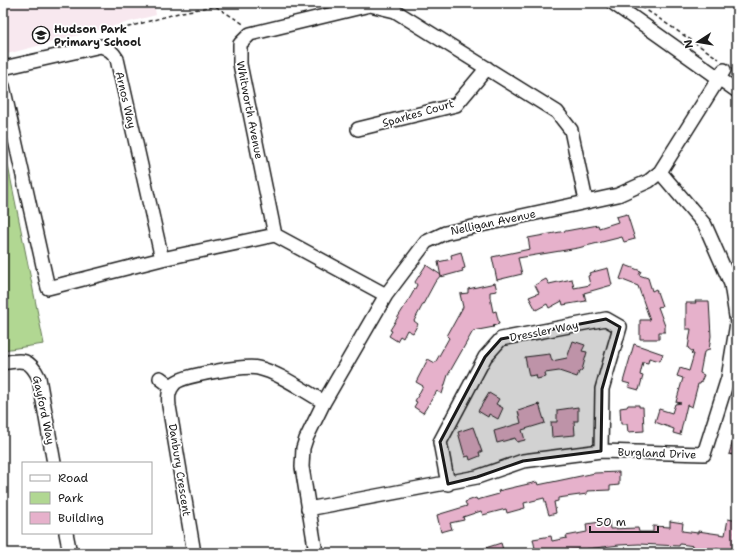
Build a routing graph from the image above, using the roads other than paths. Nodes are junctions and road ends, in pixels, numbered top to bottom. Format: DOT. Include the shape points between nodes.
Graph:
graph roads {
  1 [pos="623,4"];
  2 [pos="3,68"];
  3 [pos="487,68"];
  4 [pos="721,69"];
  5 [pos="737,80"];
  6 [pos="3,86"];
  7 [pos="737,91"];
  8 [pos="358,129"];
  9 [pos="660,172"];
  10 [pos="586,201"];
  11 [pos="275,235"];
  12 [pos="162,259"];
  13 [pos="386,295"];
  14 [pos="3,363"];
  15 [pos="160,378"];
  16 [pos="172,387"];
  17 [pos="324,402"];
  18 [pos="601,451"];
  19 [pos="54,462"];
  20 [pos="448,484"];
  21 [pos="308,509"];
  22 [pos="66,534"];
  23 [pos="70,553"];
  24 [pos="194,553"];
  25 [pos="316,553"];
  1 -- 4 [label="street"];
  2 -- 12 [label="street, Arnos Way" via="101,46 115,54"];
  3 -- 8 [label="street, Sparkes Court" via="456,105"];
  3 -- 10 [label="street" via="557,112 571,130"];
  3 -- 11 [label="street, Whitworth Avenue" via="394,11 370,5 250,34 240,44 240,64"];
  4 -- 5 [label="street"];
  4 -- 7 [label="street"];
  4 -- 9 [label="street, Nelligan Avenue"];
  6 -- 12 [label="street" via="48,288"];
  9 -- 10 [label="street, Nelligan Avenue" via="635,189"];
  9 -- 18 [label="street, Burgland Drive" via="705,225 731,284 737,323 728,378 704,454"];
  10 -- 13 [label="street, Nelligan Avenue" via="445,233 426,242"];
  11 -- 12 [label="street"];
  11 -- 13 [label="street"];
  13 -- 17 [label="street, Nelligan Avenue"];
  14 -- 19 [label="street, Gayford Way" via="23,360 35,369 39,378"];
  15 -- 16 [label="street"];
  16 -- 17 [label="street" via="184,378 252,366 269,372"];
  16 -- 24 [label="street, Danbury Crescent" via="169,392 169,406"];
  17 -- 21 [label="street, Nelligan Avenue" via="303,448 302,467"];
  18 -- 20 [label="street, Burgland Drive" via="523,461"];
  18 -- 20 [label="street, Dressler Way" via="602,389 620,327 606,319 501,339 485,357 440,442"];
  20 -- 21 [label="street, Burgland Drive"];
  21 -- 25 [label="street, Nelligan Avenue"];
  22 -- 23 [label="street"];
}
